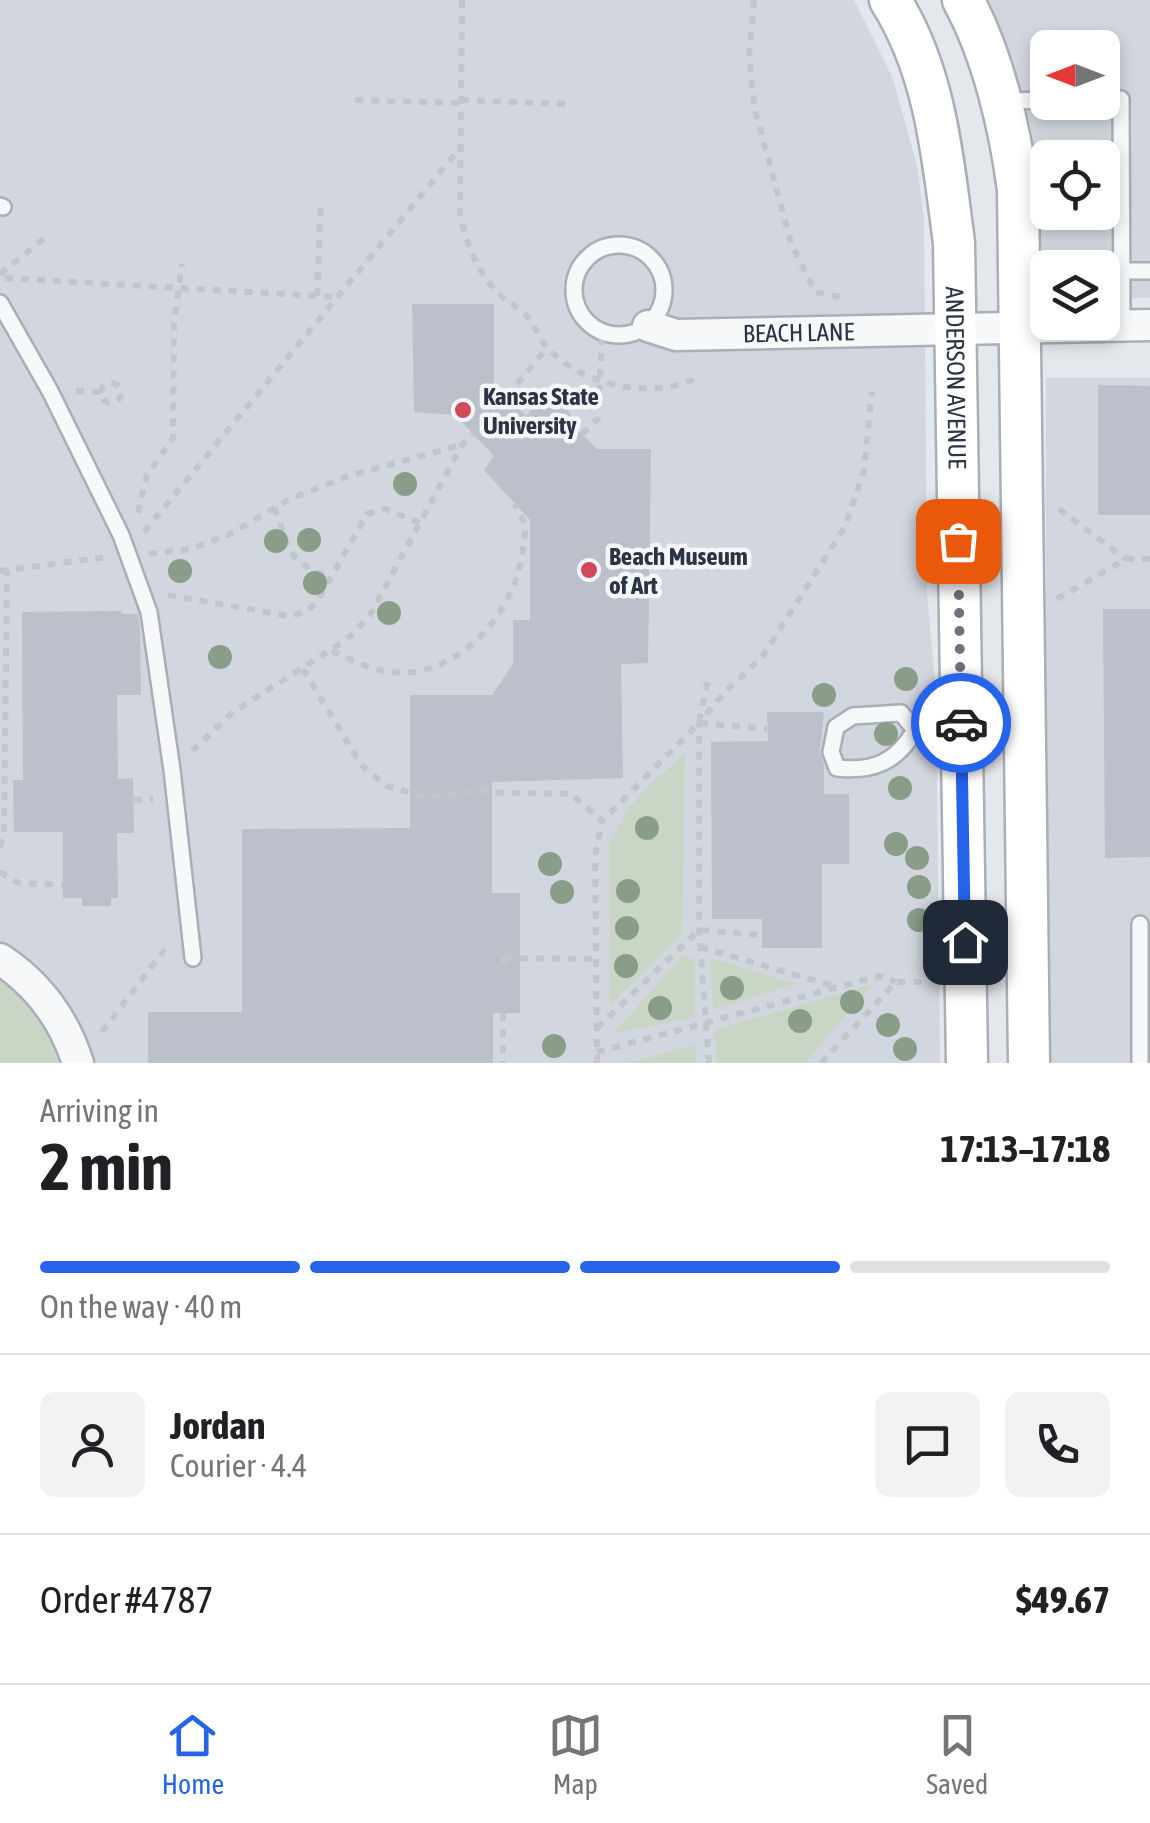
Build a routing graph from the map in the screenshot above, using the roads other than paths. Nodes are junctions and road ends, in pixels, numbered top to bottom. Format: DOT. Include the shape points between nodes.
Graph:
graph roads {
  1 [pos="890,0"];
  2 [pos="973,8"];
  3 [pos="1030,100"];
  4 [pos="1120,100"];
  5 [pos="999,101"];
  6 [pos="1122,271"];
  7 [pos="1150,271"];
  8 [pos="0,303"];
  9 [pos="1136,325"];
  10 [pos="648,326"];
  11 [pos="1021,328"];
  12 [pos="954,331"];
  13 [pos="961,728"];
  14 [pos="915,730"];
  15 [pos="1140,924"];
  16 [pos="0,958"];
  17 [pos="193,958"];
  18 [pos="78,1063"];
  19 [pos="967,1063"];
  20 [pos="1029,1063"];
  21 [pos="1140,1063"];
  1 -- 12 [label="main road, ANDERSON AVENUE" via="927,84 940,136 954,243"];
  2 -- 5 [label="main road"];
  3 -- 5 [label="lane"];
  4 -- 6 [label="lane"];
  5 -- 11 [label="main road" via="1018,190"];
  6 -- 7 [label="lane"];
  6 -- 9 [label="lane"];
  8 -- 17 [label="lane" via="121,535 149,612"];
  9 -- 11 [label="street, BEACH LANE"];
  10 -- 10 [label="lane" via="626,336 602,334 586,323 573,287 591,254 629,246 660,269 660,310"];
  10 -- 12 [label="street, BEACH LANE" via="676,335"];
  11 -- 12 [label="street, BEACH LANE"];
  11 -- 20 [label="main road"];
  12 -- 13 [label="main road, ANDERSON AVENUE"];
  13 -- 14 [label="lane"];
  13 -- 19 [label="main road, ANDERSON AVENUE"];
  14 -- 14 [label="lane" via="901,713 853,716 836,727 837,768 880,764 904,751"];
  15 -- 21 [label="lane"];
  16 -- 18 [label="street" via="50,1005"];
}
